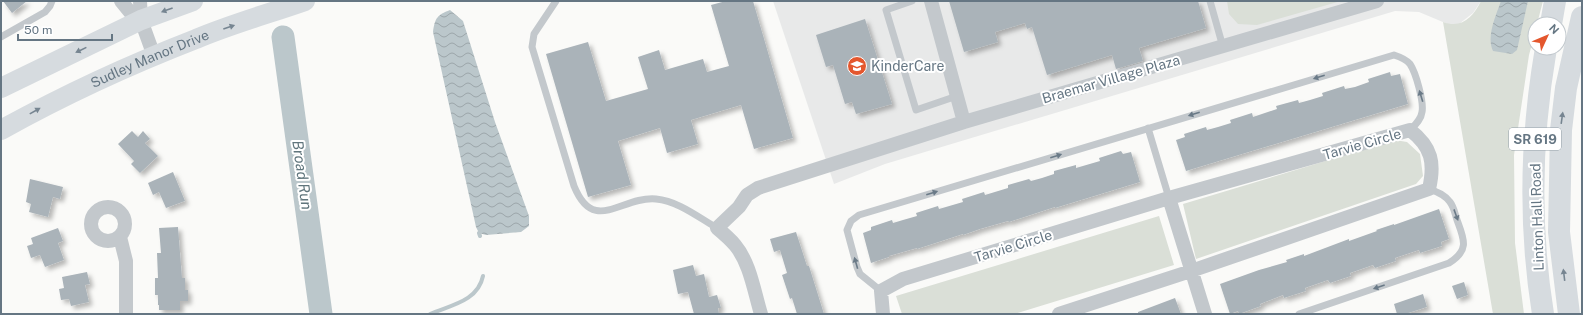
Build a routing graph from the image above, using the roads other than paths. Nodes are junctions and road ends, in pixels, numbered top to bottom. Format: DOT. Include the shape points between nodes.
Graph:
graph roads {
  1 [pos="52,1"];
  2 [pos="121,1"];
  3 [pos="193,1"];
  4 [pos="305,1"];
  5 [pos="556,1"];
  6 [pos="912,1"];
  7 [pos="930,1"];
  8 [pos="1210,1"];
  9 [pos="1377,1"];
  10 [pos="1555,1"];
  11 [pos="141,11"];
  12 [pos="1552,16"];
  13 [pos="1582,17"];
  14 [pos="1,37"];
  15 [pos="1223,47"];
  16 [pos="154,56"];
  17 [pos="1545,56"];
  18 [pos="1,88"];
  19 [pos="957,96"];
  20 [pos="964,122"];
  21 [pos="1148,128"];
  22 [pos="1,130"];
  23 [pos="1410,130"];
  24 [pos="1429,189"];
  25 [pos="1169,198"];
  26 [pos="717,228"];
  27 [pos="120,237"];
  28 [pos="1191,271"];
  29 [pos="881,291"];
  30 [pos="126,314"];
  31 [pos="760,314"];
  32 [pos="883,314"];
  33 [pos="1059,314"];
  34 [pos="1205,314"];
  35 [pos="1299,314"];
  36 [pos="1543,314"];
  37 [pos="1569,314"];
  1 -- 14 [label="lane" via="45,12"];
  2 -- 11 [label="street" via="130,12"];
  3 -- 11 [label="main road, one-way"];
  16 -- 4 [label="main road, Sudley Manor Drive, one-way" via="197,38"];
  5 -- 26 [label="lane" via="534,34 532,47 579,199 589,208 602,212 639,201 656,199 677,205"];
  6 -- 19 [label="lane" via="886,10 916,110"];
  7 -- 19 [label="street"];
  8 -- 15 [label="lane"];
  9 -- 15 [label="street, Braemar Village Plaza"];
  10 -- 12 [label="main road"];
  11 -- 16 [label="street"];
  11 -- 18 [label="main road, one-way"];
  37 -- 13 [label="main road, Linton Hall Road / SR 619, one-way" via="1558,232 1561,130 1566,88"];
  15 -- 20 [label="street, Braemar Village Plaza"];
  22 -- 16 [label="main road, Sudley Manor Drive, one-way" via="48,104"];
  17 -- 36 [label="main road, Linton Hall Road / SR 619" via="1535,134 1534,231"];
  19 -- 20 [label="street"];
  20 -- 26 [label="street, Braemar Village Plaza" via="758,188 747,195 739,207"];
  23 -- 21 [label="lane, one-way" via="1422,114 1423,103 1410,64 1394,55"];
  21 -- 25 [label="lane"];
  29 -- 21 [label="lane, one-way" via="860,274 857,267 847,230 851,221 858,215"];
  23 -- 24 [label="street, Tarvie Circle" via="1421,138 1432,162"];
  23 -- 25 [label="street, Tarvie Circle"];
  24 -- 28 [label="street"];
  24 -- 35 [label="lane, one-way" via="1442,194 1451,203 1464,239 1464,247 1459,257"];
  25 -- 28 [label="street"];
  25 -- 29 [label="street, Tarvie Circle" via="903,279"];
  26 -- 31 [label="street" via="741,253 747,265"];
  27 -- 30 [label="street" via="126,261"];
  28 -- 33 [label="street"];
  28 -- 34 [label="street"];
  29 -- 32 [label="street"];
}
